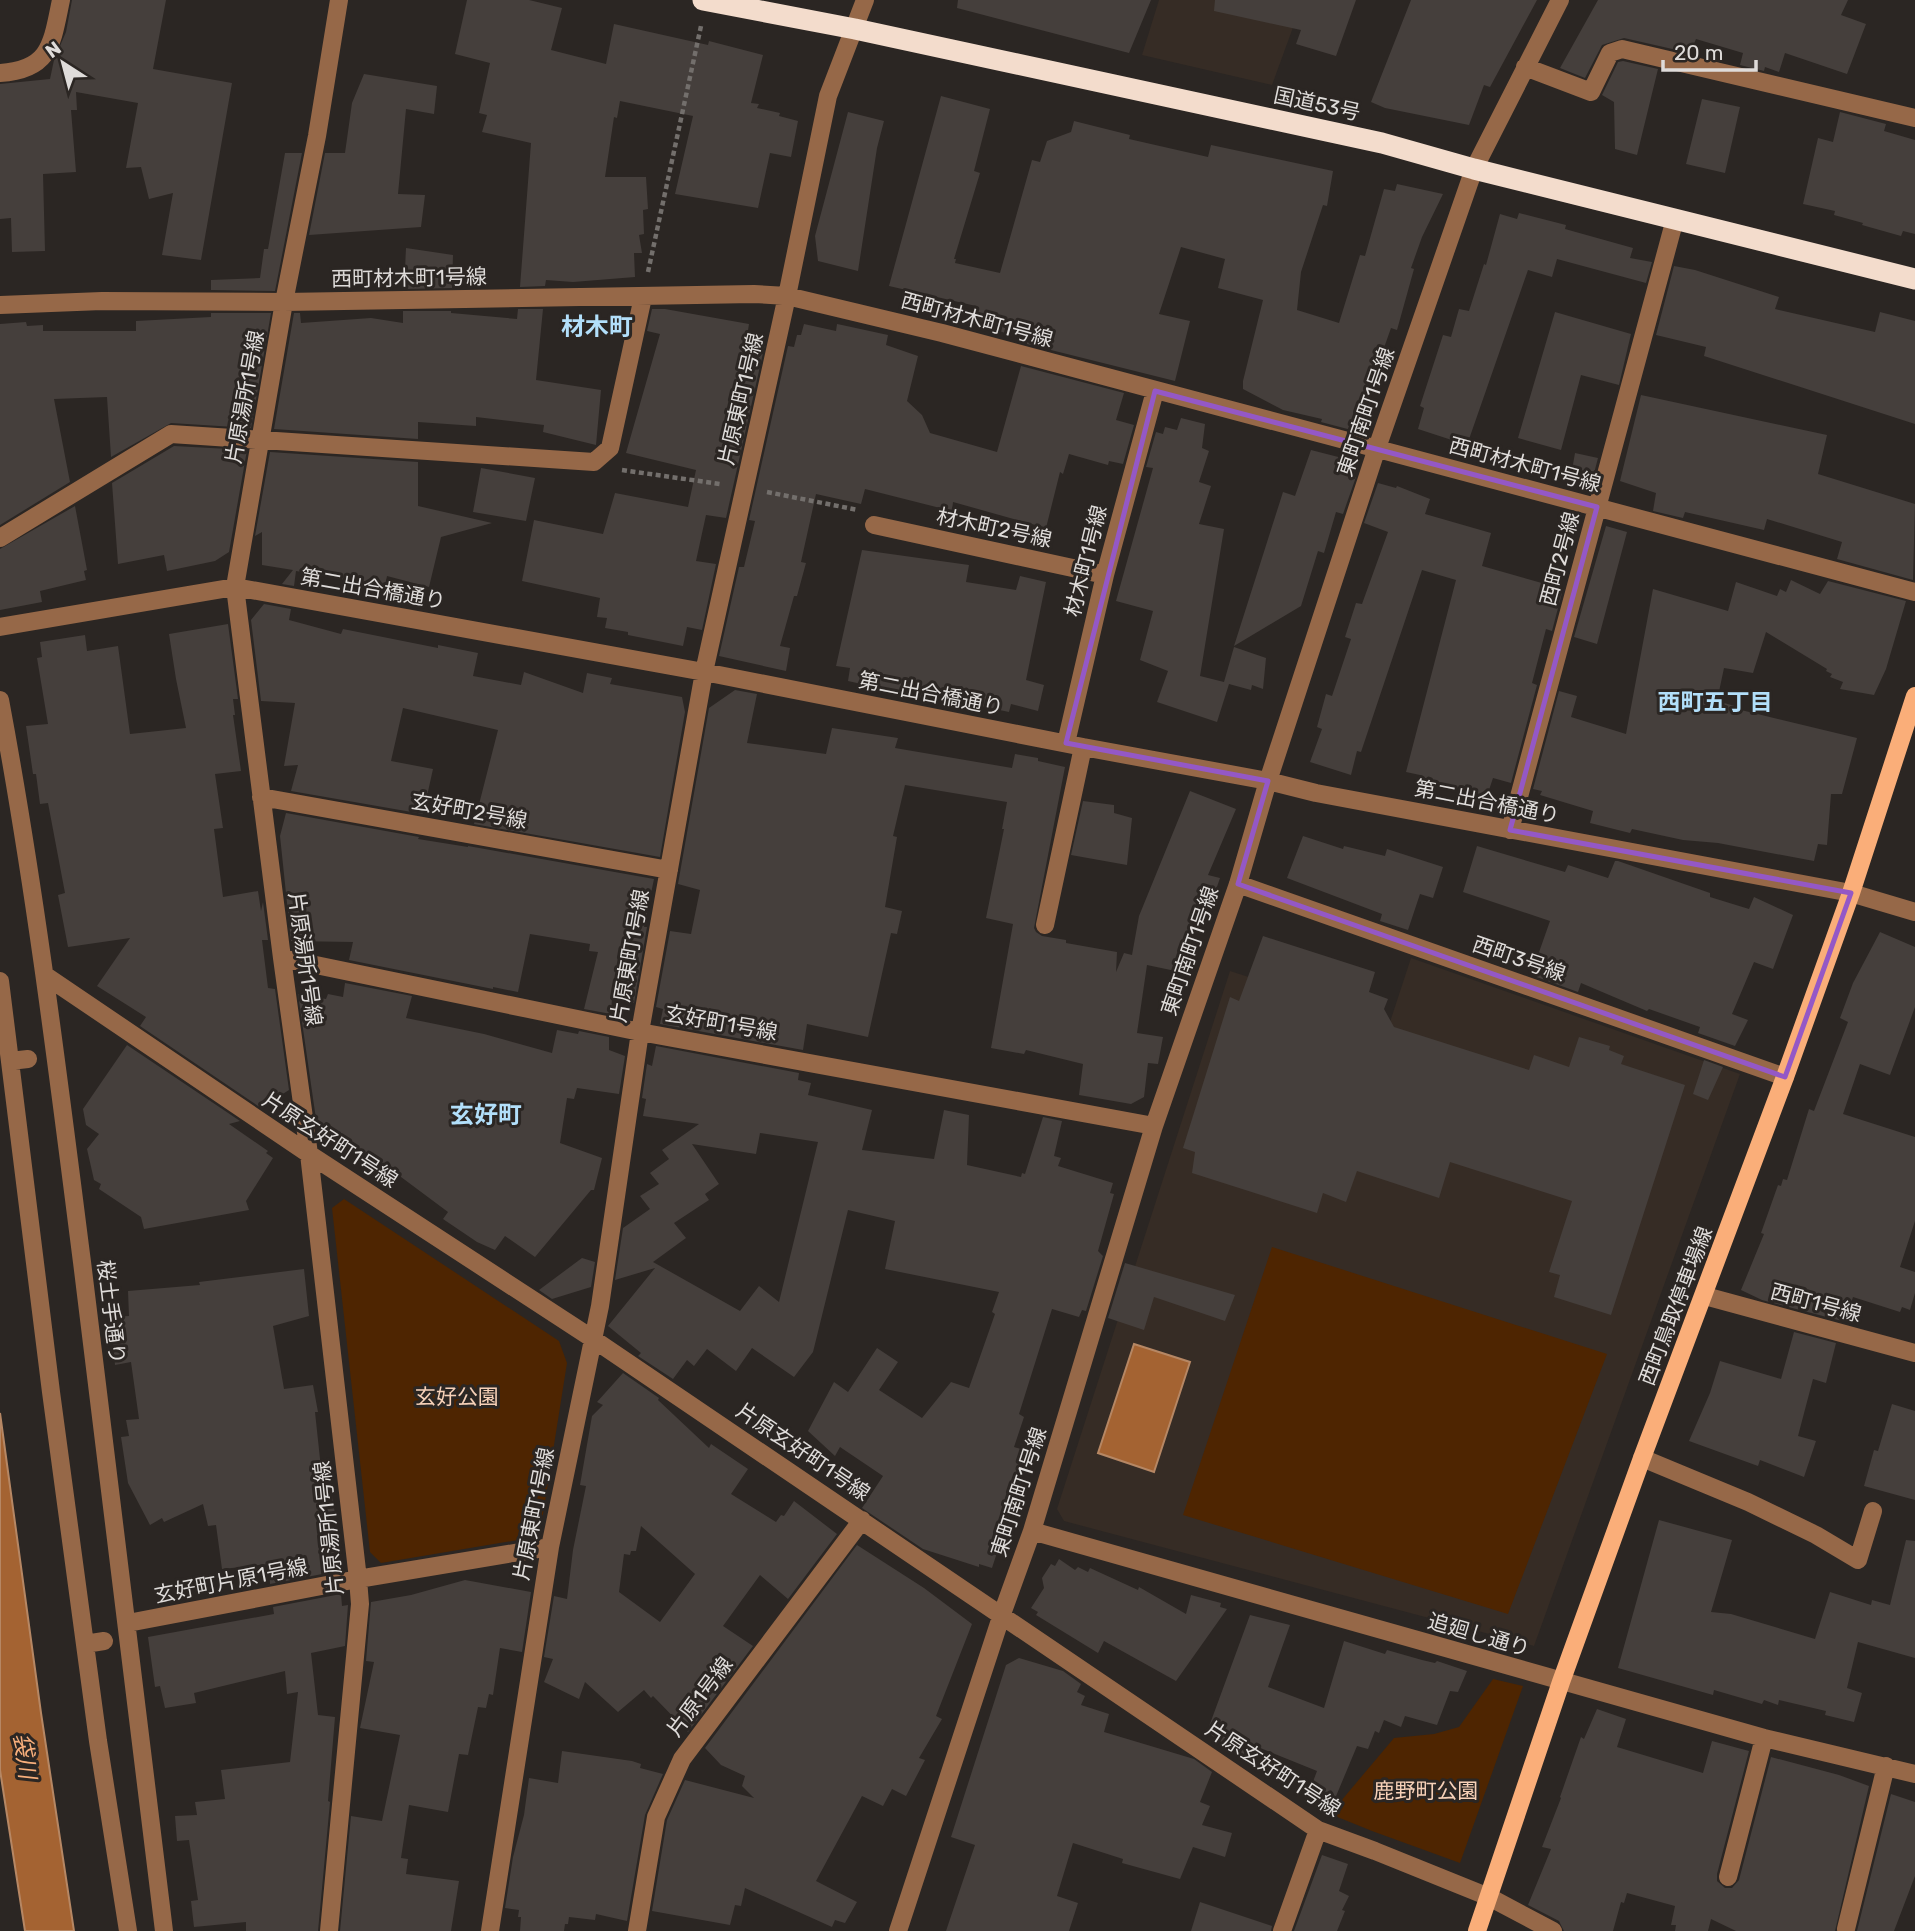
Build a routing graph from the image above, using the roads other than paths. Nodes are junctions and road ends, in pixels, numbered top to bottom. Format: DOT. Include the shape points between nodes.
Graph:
graph roads {
  1 [pos="61,0"];
  2 [pos="339,0"];
  3 [pos="705,0"];
  4 [pos="865,0"];
  5 [pos="1560,0"];
  6 [pos="855,29"];
  7 [pos="1525,66"];
  8 [pos="0,73"];
  9 [pos="1915,118"];
  10 [pos="1474,169"];
  11 [pos="1675,219"];
  12 [pos="1915,279"];
  13 [pos="787,296"];
  14 [pos="643,297"];
  15 [pos="284,302"];
  16 [pos="0,305"];
  17 [pos="1155,391"];
  18 [pos="260,439"];
  19 [pos="1377,449"];
  20 [pos="1597,508"];
  21 [pos="874,525"];
  22 [pos="0,538"];
  23 [pos="1105,575"];
  24 [pos="235,587"];
  25 [pos="1915,592"];
  26 [pos="0,626"];
  27 [pos="704,672"];
  28 [pos="1915,696"];
  29 [pos="0,700"];
  30 [pos="1074,745"];
  31 [pos="1268,781"];
  32 [pos="261,797"];
  33 [pos="1510,830"];
  34 [pos="669,870"];
  35 [pos="1238,884"];
  36 [pos="1851,893"];
  37 [pos="1915,912"];
  38 [pos="1045,925"];
  39 [pos="282,958"];
  40 [pos="46,976"];
  41 [pos="0,981"];
  42 [pos="640,1032"];
  43 [pos="28,1059"];
  44 [pos="10,1061"];
  45 [pos="1785,1077"];
  46 [pos="1154,1126"];
  47 [pos="309,1154"];
  48 [pos="1704,1296"];
  49 [pos="593,1339"];
  50 [pos="1915,1353"];
  51 [pos="1642,1458"];
  52 [pos="1873,1511"];
  53 [pos="862,1520"];
  54 [pos="1032,1531"];
  55 [pos="550,1547"];
  56 [pos="358,1579"];
  57 [pos="1002,1614"];
  58 [pos="128,1623"];
  59 [pos="104,1641"];
  60 [pos="85,1644"];
  61 [pos="1561,1682"];
  62 [pos="1765,1738"];
  63 [pos="1886,1766"];
  64 [pos="1915,1774"];
  65 [pos="1318,1830"];
  66 [pos="1728,1877"];
  67 [pos="1489,1897"];
  68 [pos="1846,1929"];
  69 [pos="128,1931"];
  70 [pos="164,1931"];
  71 [pos="329,1931"];
  72 [pos="490,1931"];
  73 [pos="637,1931"];
  74 [pos="898,1931"];
  75 [pos="1282,1931"];
  76 [pos="1477,1931"];
  77 [pos="1553,1931"];
  1 -- 8 [label="street" via="42,58 20,72"];
  2 -- 15 [label="street, 片原湯所1号線"];
  3 -- 6 [label="highway, 国道53号"];
  4 -- 6 [label="street, 片原東町1号線"];
  5 -- 7 [label="street, 東町南町1号線"];
  6 -- 10 [label="highway, 国道53号" via="1382,143"];
  6 -- 13 [label="street, 片原東町1号線" via="828,96"];
  7 -- 9 [label="street" via="1591,92 1609,53 1622,49"];
  7 -- 10 [label="street, 東町南町1号線"];
  10 -- 11 [label="highway, 国道53号"];
  10 -- 19 [label="street, 東町南町1号線"];
  11 -- 12 [label="highway, 国道53号"];
  11 -- 20 [label="street, 西町2号線"];
  13 -- 14 [label="street, 西町材木町1号線"];
  13 -- 17 [label="street, 西町材木町1号線"];
  13 -- 27 [label="street, 片原東町1号線"];
  14 -- 15 [label="street, 西町材木町1号線"];
  14 -- 18 [label="street" via="610,448 594,462"];
  15 -- 16 [label="street, 西町材木町1号線"];
  15 -- 18 [label="street, 片原湯所1号線"];
  17 -- 19 [label="street, 西町材木町1号線"];
  17 -- 23 [label="street, 材木町1号線"];
  18 -- 22 [label="street" via="171,433"];
  18 -- 24 [label="street, 片原湯所1号線"];
  19 -- 20 [label="street, 西町材木町1号線"];
  19 -- 31 [label="street, 東町南町1号線"];
  20 -- 25 [label="street, 西町材木町1号線"];
  20 -- 33 [label="street, 西町2号線"];
  21 -- 23 [label="street, 材木町2号線"];
  23 -- 30 [label="street, 材木町1号線"];
  24 -- 26 [label="street, 第二出合橋通り"];
  24 -- 27 [label="street, 第二出合橋通り"];
  24 -- 32 [label="street, 片原湯所1号線"];
  27 -- 30 [label="street, 第二出合橋通り"];
  27 -- 34 [label="street, 片原東町1号線"];
  28 -- 36 [label="main road, 西町鳥取停車場線"];
  29 -- 40 [label="street, 桜土手通り"];
  30 -- 31 [label="street, 第二出合橋通り"];
  30 -- 38 [label="street, 材木町1号線"];
  31 -- 33 [label="street, 第二出合橋通り"];
  31 -- 35 [label="street, 東町南町1号線"];
  32 -- 34 [label="street, 玄好町2号線"];
  32 -- 39 [label="street, 片原湯所1号線"];
  33 -- 36 [label="street, 第二出合橋通り"];
  34 -- 42 [label="street, 片原東町1号線"];
  35 -- 45 [label="street, 西町3号線"];
  35 -- 46 [label="street, 東町南町1号線"];
  36 -- 37 [label="street, 第二出合橋通り"];
  36 -- 45 [label="main road, 西町鳥取停車場線"];
  39 -- 42 [label="street, 玄好町1号線"];
  39 -- 47 [label="street, 片原湯所1号線"];
  40 -- 47 [label="street, 片原玄好町1号線"];
  40 -- 58 [label="street, 桜土手通り"];
  41 -- 44 [label="street"];
  42 -- 46 [label="street, 玄好町1号線"];
  42 -- 49 [label="street, 片原東町1号線"];
  43 -- 44 [label="street"];
  44 -- 60 [label="street"];
  45 -- 48 [label="main road, 西町鳥取停車場線"];
  46 -- 54 [label="street, 東町南町1号線"];
  47 -- 49 [label="street, 片原玄好町1号線"];
  47 -- 56 [label="street, 片原湯所1号線"];
  48 -- 50 [label="street, 西町1号線"];
  48 -- 51 [label="main road, 西町鳥取停車場線"];
  49 -- 53 [label="street, 片原玄好町1号線"];
  49 -- 55 [label="street, 片原東町1号線"];
  51 -- 52 [label="street" via="1816,1535 1858,1560"];
  51 -- 61 [label="main road, 西町鳥取停車場線"];
  53 -- 57 [label="street, 片原玄好町1号線"];
  53 -- 73 [label="street, 片原1号線" via="682,1759 656,1817"];
  54 -- 57 [label="street, 東町南町1号線"];
  54 -- 61 [label="street, 追廻し通り"];
  55 -- 56 [label="street, 玄好町片原1号線"];
  55 -- 72 [label="street, 片原東町1号線"];
  56 -- 58 [label="street, 玄好町片原1号線"];
  56 -- 71 [label="street, 片原湯所1号線" via="360,1604"];
  57 -- 65 [label="street, 片原玄好町1号線"];
  57 -- 74 [label="street, 東町南町1号線"];
  58 -- 70 [label="street, 桜土手通り"];
  59 -- 60 [label="street"];
  60 -- 69 [label="street"];
  61 -- 62 [label="street, 追廻し通り"];
  61 -- 67 [label="main road, 西町鳥取停車場線"];
  62 -- 63 [label="street, 追廻し通り"];
  62 -- 66 [label="street"];
  63 -- 64 [label="street, 追廻し通り"];
  63 -- 68 [label="street"];
  65 -- 67 [label="street, 片原玄好町1号線"];
  65 -- 75 [label="street"];
  67 -- 76 [label="main road, 西町鳥取停車場線"];
  67 -- 77 [label="street, 片原玄好町1号線"];
}
